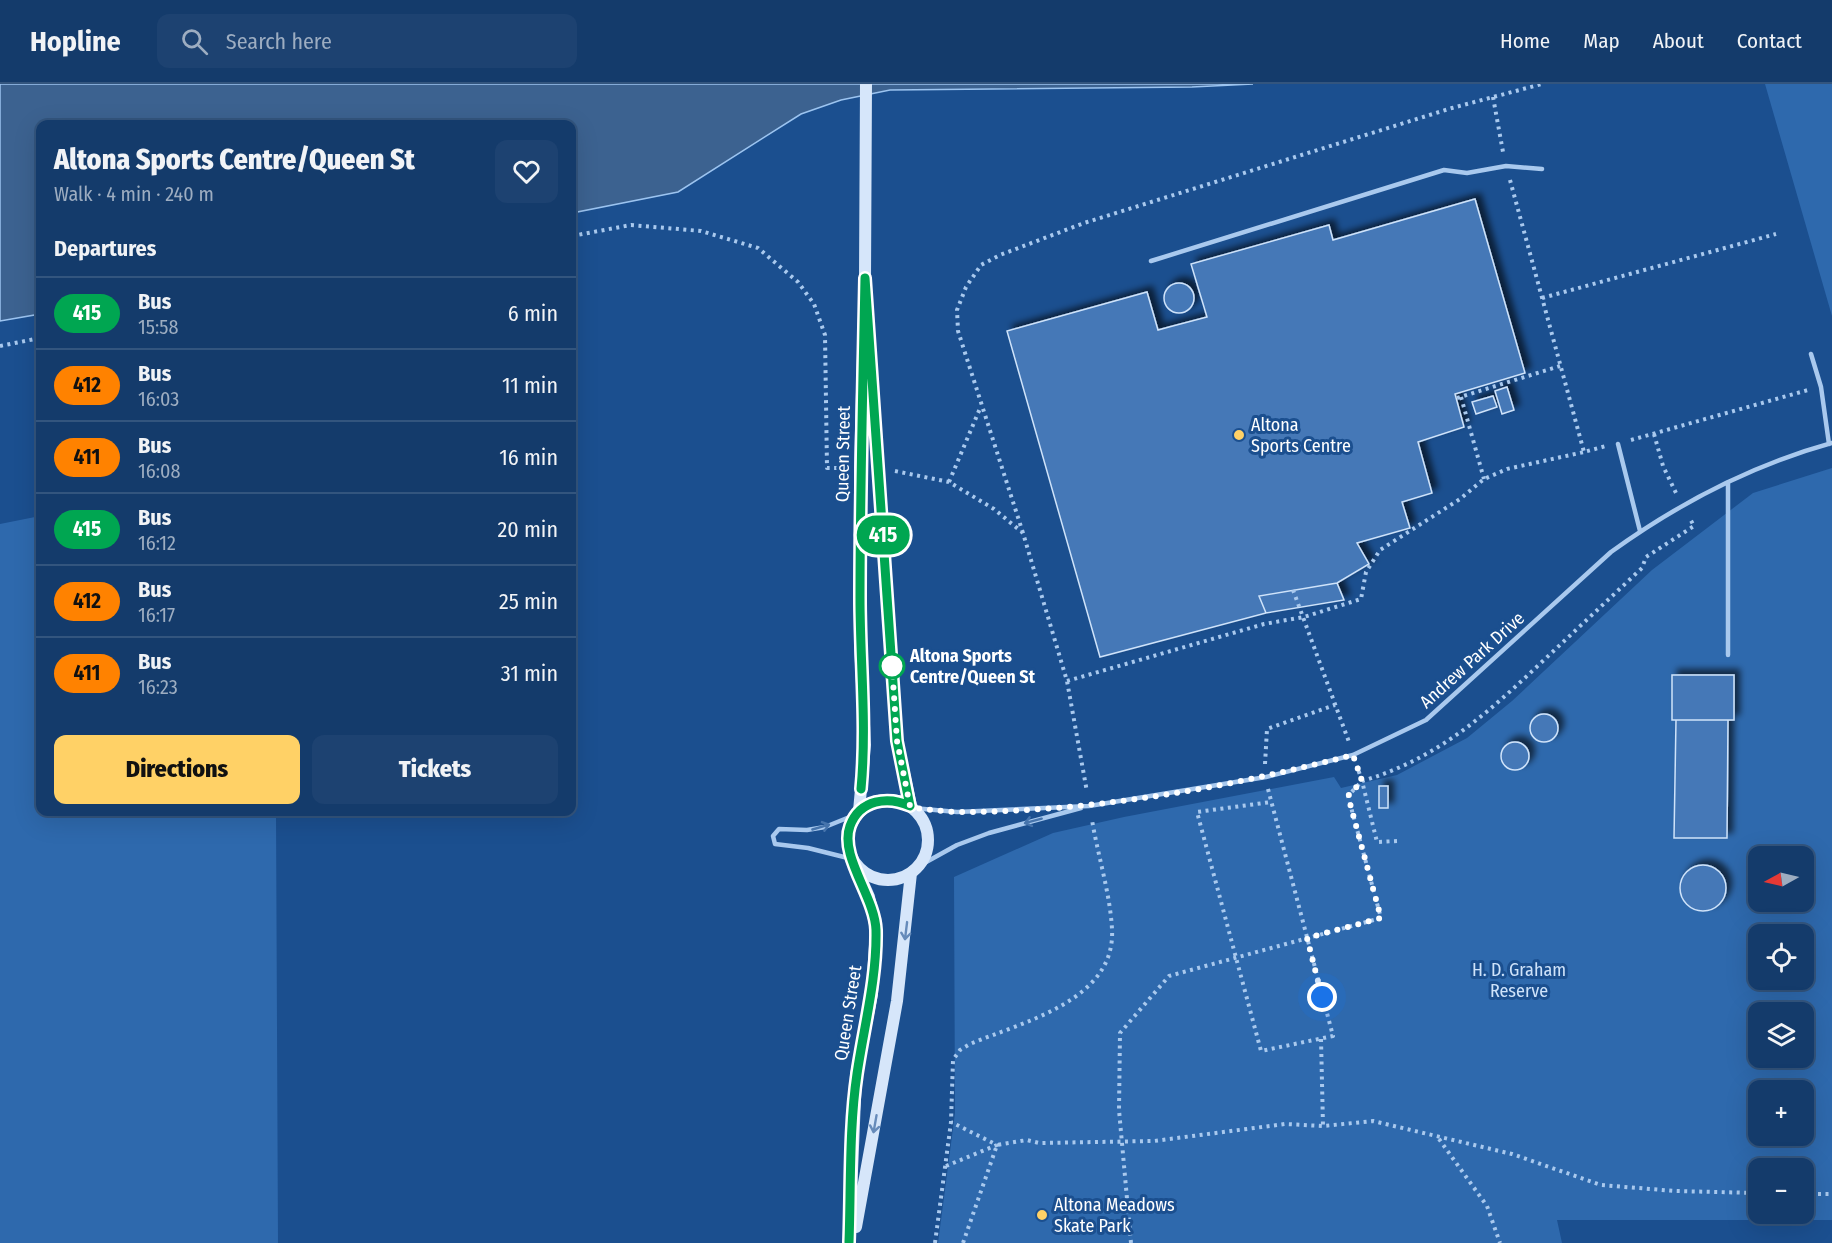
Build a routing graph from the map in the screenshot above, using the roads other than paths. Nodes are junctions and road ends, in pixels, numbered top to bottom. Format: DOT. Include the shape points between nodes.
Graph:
graph roads {
  1 [pos="866,84"];
  2 [pos="1542,169"];
  3 [pos="1151,261"];
  4 [pos="865,278"];
  5 [pos="1811,354"];
  6 [pos="1618,444"];
  7 [pos="1830,444"];
  8 [pos="1728,482"];
  9 [pos="1640,531"];
  10 [pos="1728,655"];
  11 [pos="1089,806"];
  12 [pos="912,807"];
  13 [pos="858,813"];
  14 [pos="853,861"];
  15 [pos="915,870"];
  16 [pos="851,1243"];
  1 -- 4 [label="main road, Queen Street"];
  2 -- 3 [label="lane" via="1506,166 1467,173 1444,170"];
  4 -- 12 [label="main road, Queen Street" via="897,741"];
  4 -- 13 [label="main road, Queen Street" via="860,643 865,745"];
  5 -- 7 [label="lane"];
  6 -- 9 [label="lane"];
  7 -- 8 [label="lane, Andrew Park Drive" via="1789,455"];
  8 -- 9 [label="lane, Andrew Park Drive"];
  8 -- 10 [label="lane"];
  9 -- 11 [label="lane, Andrew Park Drive" via="1611,552 1426,720 1353,755 1266,777"];
  11 -- 12 [label="lane, Andrew Park Drive" via="957,812"];
  11 -- 15 [label="lane, Andrew Park Drive, one-way" via="989,833 957,845"];
  12 -- 13 [label="main road" via="884,800 870,803"];
  12 -- 15 [label="main road" via="927,830 925,855"];
  13 -- 14 [label="main road" via="847,836"];
  14 -- 13 [label="lane, one-way" via="808,848 775,844 773,836 779,829 825,827"];
  14 -- 15 [label="main road" via="875,879 900,879"];
  14 -- 16 [label="main road, Queen Street" via="869,897 876,928 872,994 856,1075"];
  15 -- 16 [label="main road, Queen Street, one-way" via="897,1001"];
}
